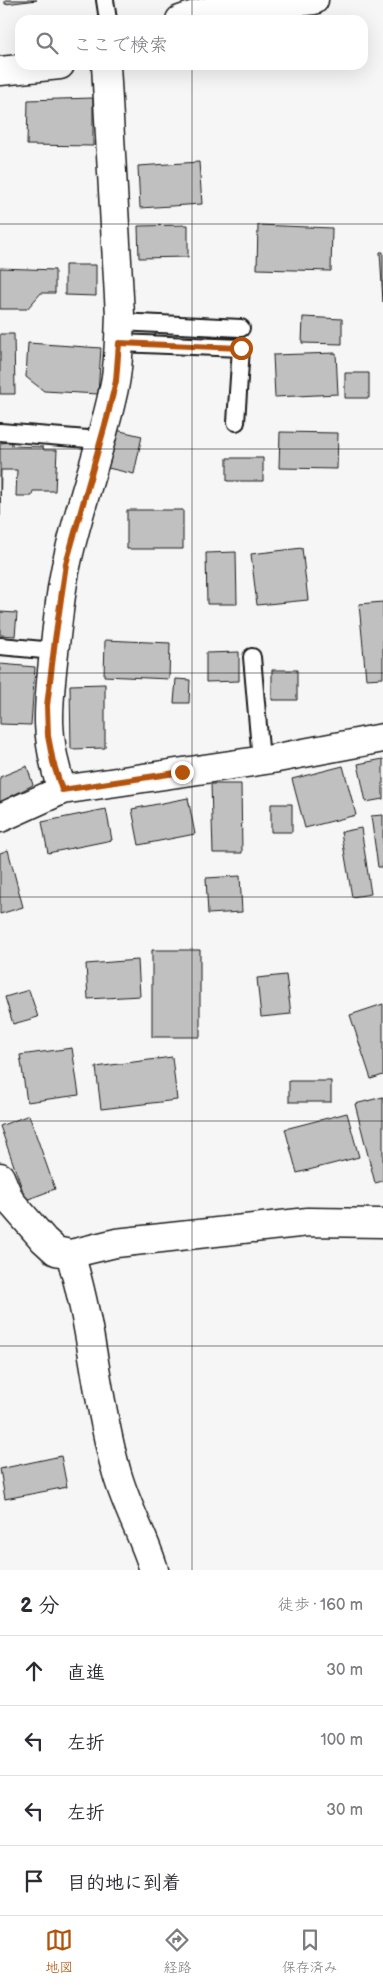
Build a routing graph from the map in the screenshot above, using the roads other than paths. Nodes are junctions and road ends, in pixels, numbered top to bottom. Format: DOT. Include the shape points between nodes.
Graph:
graph roads {
  1 [pos="105,0"];
  2 [pos="314,0"];
  3 [pos="107,15"];
  4 [pos="193,15"];
  5 [pos="15,70"];
  6 [pos="106,70"];
  7 [pos="0,71"];
  8 [pos="241,328"];
  9 [pos="119,332"];
  10 [pos="236,422"];
  11 [pos="0,432"];
  12 [pos="100,440"];
  13 [pos="0,646"];
  14 [pos="54,651"];
  15 [pos="252,657"];
  16 [pos="383,738"];
  17 [pos="261,760"];
  18 [pos="62,790"];
  19 [pos="0,818"];
  20 [pos="0,1177"];
  21 [pos="383,1223"];
  22 [pos="70,1254"];
  23 [pos="154,1570"];
  1 -- 3 [label="lane"];
  2 -- 4 [label="street" via="257,4"];
  5 -- 7 [label="street"];
  6 -- 9 [label="street"];
  8 -- 9 [label="lane"];
  9 -- 10 [label="lane" via="241,348"];
  9 -- 12 [label="street" via="116,381"];
  11 -- 12 [label="lane"];
  12 -- 14 [label="street" via="66,564"];
  13 -- 14 [label="lane"];
  14 -- 18 [label="street" via="47,706 48,736"];
  15 -- 17 [label="lane"];
  16 -- 17 [label="street"];
  17 -- 18 [label="street"];
  18 -- 19 [label="street"];
  20 -- 22 [label="street" via="10,1201 44,1240 56,1251"];
  21 -- 22 [label="street" via="299,1223 116,1243"];
  22 -- 23 [label="street" via="94,1352 116,1470"];
}
